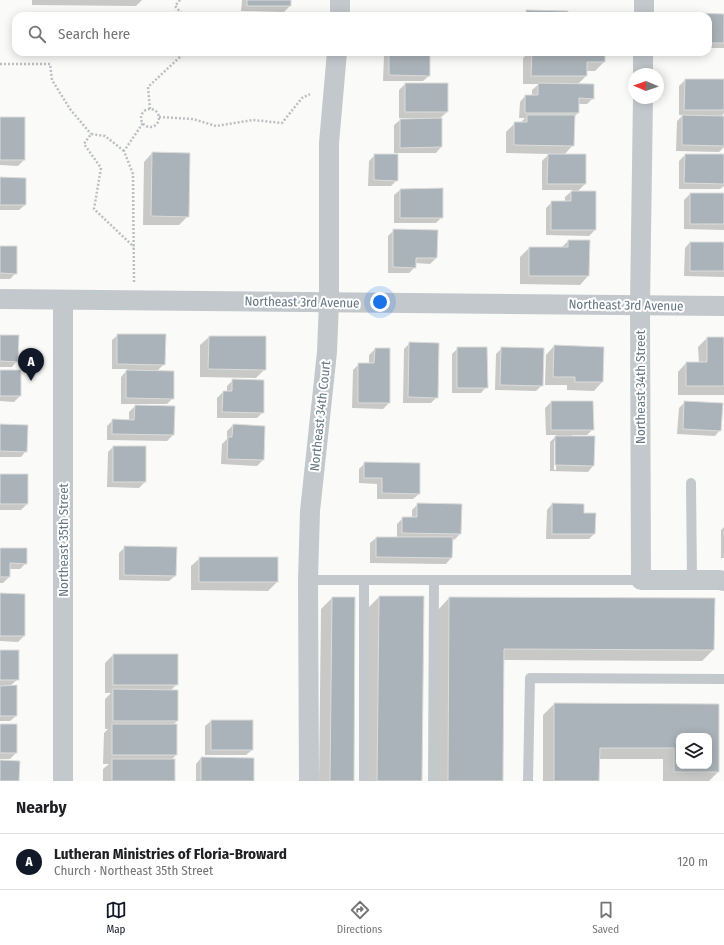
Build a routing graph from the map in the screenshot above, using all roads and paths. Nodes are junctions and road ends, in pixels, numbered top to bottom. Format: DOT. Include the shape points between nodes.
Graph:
graph roads {
  1 [pos="180,0"];
  2 [pos="340,0"];
  3 [pos="644,0"];
  4 [pos="180,12"];
  5 [pos="340,12"];
  6 [pos="644,12"];
  7 [pos="181,56"];
  8 [pos="337,56"];
  9 [pos="643,56"];
  10 [pos="0,64"];
  11 [pos="643,68"];
  12 [pos="310,94"];
  13 [pos="643,104"];
  14 [pos="150,109"];
  15 [pos="159,117"];
  16 [pos="143,123"];
  17 [pos="91,134"];
  18 [pos="124,151"];
  19 [pos="134,247"];
  20 [pos="134,282"];
  21 [pos="0,299"];
  22 [pos="63,300"];
  23 [pos="329,302"];
  24 [pos="640,305"];
  25 [pos="724,306"];
  26 [pos="691,484"];
  27 [pos="308,580"];
  28 [pos="364,580"];
  29 [pos="434,580"];
  30 [pos="641,580"];
  31 [pos="692,580"];
  32 [pos="724,581"];
  33 [pos="724,679"];
  34 [pos="63,781"];
  35 [pos="309,781"];
  36 [pos="364,781"];
  37 [pos="433,781"];
  38 [pos="528,781"];
  1 -- 4 [label="path" via="175,6"];
  2 -- 5 [label="street"];
  3 -- 6 [label="street"];
  7 -- 14 [label="path" via="148,87"];
  8 -- 23 [label="street, Northeast 34th Court" via="330,143"];
  9 -- 11 [label="street"];
  10 -- 17 [label="path" via="50,64 52,80 70,109"];
  12 -- 15 [label="path" via="302,98 282,123 253,120 216,126 193,119"];
  13 -- 24 [label="street, Northeast 34th Street"];
  14 -- 15 [label="path"];
  14 -- 16 [label="path" via="143,113"];
  15 -- 16 [label="path" via="157,124 152,126"];
  16 -- 18 [label="path"];
  17 -- 18 [label="path" via="105,136"];
  17 -- 19 [label="path" via="84,144 101,168 94,208"];
  18 -- 19 [label="path" via="133,174"];
  19 -- 20 [label="path"];
  21 -- 22 [label="street, Northeast 3rd Avenue"];
  22 -- 23 [label="street, Northeast 3rd Avenue"];
  22 -- 34 [label="street, Northeast 35th Street"];
  23 -- 24 [label="street, Northeast 3rd Avenue"];
  23 -- 27 [label="street, Northeast 34th Court" via="327,352 310,511"];
  24 -- 25 [label="street, Northeast 3rd Avenue"];
  24 -- 30 [label="street, Northeast 34th Street"];
  26 -- 31 [label="lane"];
  27 -- 28 [label="lane"];
  27 -- 35 [label="street, Northeast 34th Court"];
  28 -- 29 [label="lane"];
  28 -- 36 [label="lane"];
  29 -- 30 [label="lane"];
  29 -- 37 [label="lane"];
  30 -- 31 [label="street"];
  31 -- 32 [label="street"];
  33 -- 38 [label="lane" via="530,678"];
}
